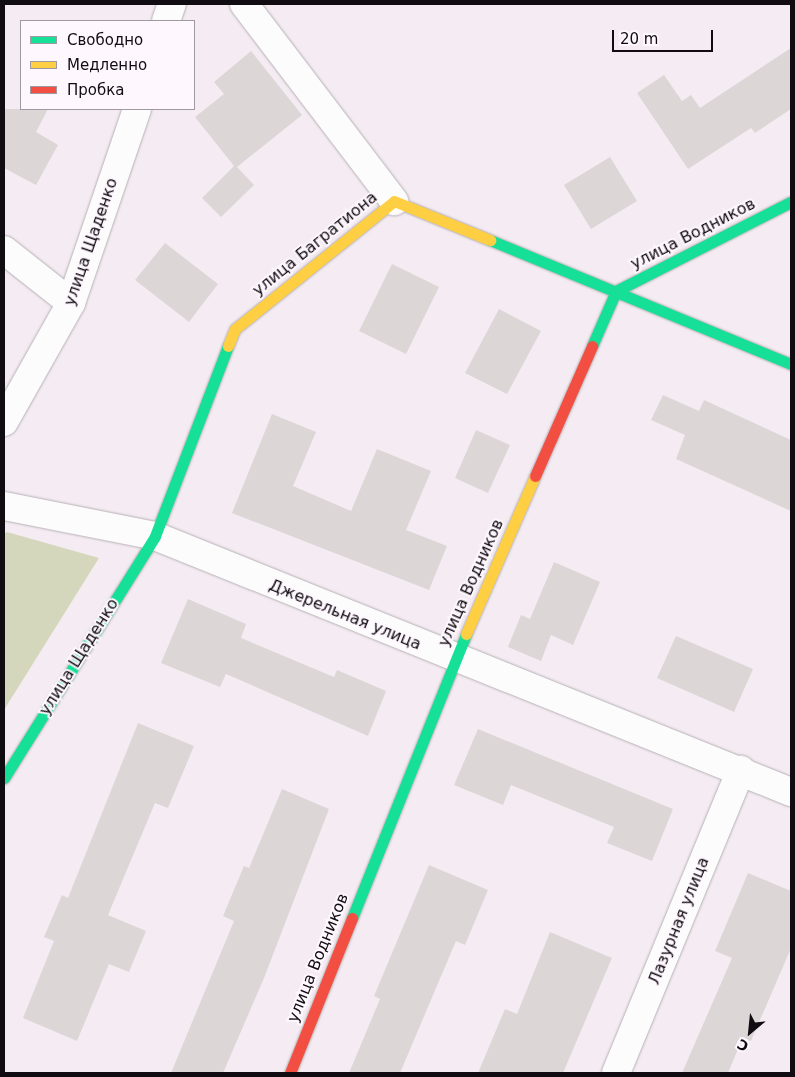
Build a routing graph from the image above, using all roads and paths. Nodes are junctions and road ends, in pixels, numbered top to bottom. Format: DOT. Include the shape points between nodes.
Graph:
graph roads {
  1 [pos="172,4"];
  2 [pos="244,4"];
  3 [pos="166,20"];
  4 [pos="137,110"];
  5 [pos="394,201"];
  6 [pos="791,202"];
  7 [pos="4,250"];
  8 [pos="616,291"];
  9 [pos="72,303"];
  10 [pos="791,364"];
  11 [pos="4,422"];
  12 [pos="4,506"];
  13 [pos="155,536"];
  14 [pos="455,660"];
  15 [pos="741,770"];
  16 [pos="4,778"];
  17 [pos="791,792"];
  18 [pos="290,1073"];
  19 [pos="616,1073"];
  1 -- 3 [label="street"];
  2 -- 5 [label="street"];
  4 -- 9 [label="street, улица Щаденко"];
  5 -- 8 [label="street, улица Багратиона"];
  5 -- 13 [label="street, улица Багратиона" via="235,329"];
  6 -- 8 [label="street, улица Водников"];
  7 -- 9 [label="street"];
  8 -- 10 [label="street, улица Багратиона"];
  8 -- 14 [label="street, улица Водников"];
  9 -- 11 [label="street, улица Щаденко"];
  12 -- 13 [label="street, Джерельная улица"];
  13 -- 14 [label="street, Джерельная улица"];
  13 -- 16 [label="street, улица Щаденко"];
  14 -- 15 [label="street, Джерельная улица"];
  14 -- 18 [label="street, улица Водников"];
  15 -- 17 [label="street, Джерельная улица"];
  15 -- 19 [label="street, Лазурная улица"];
}
